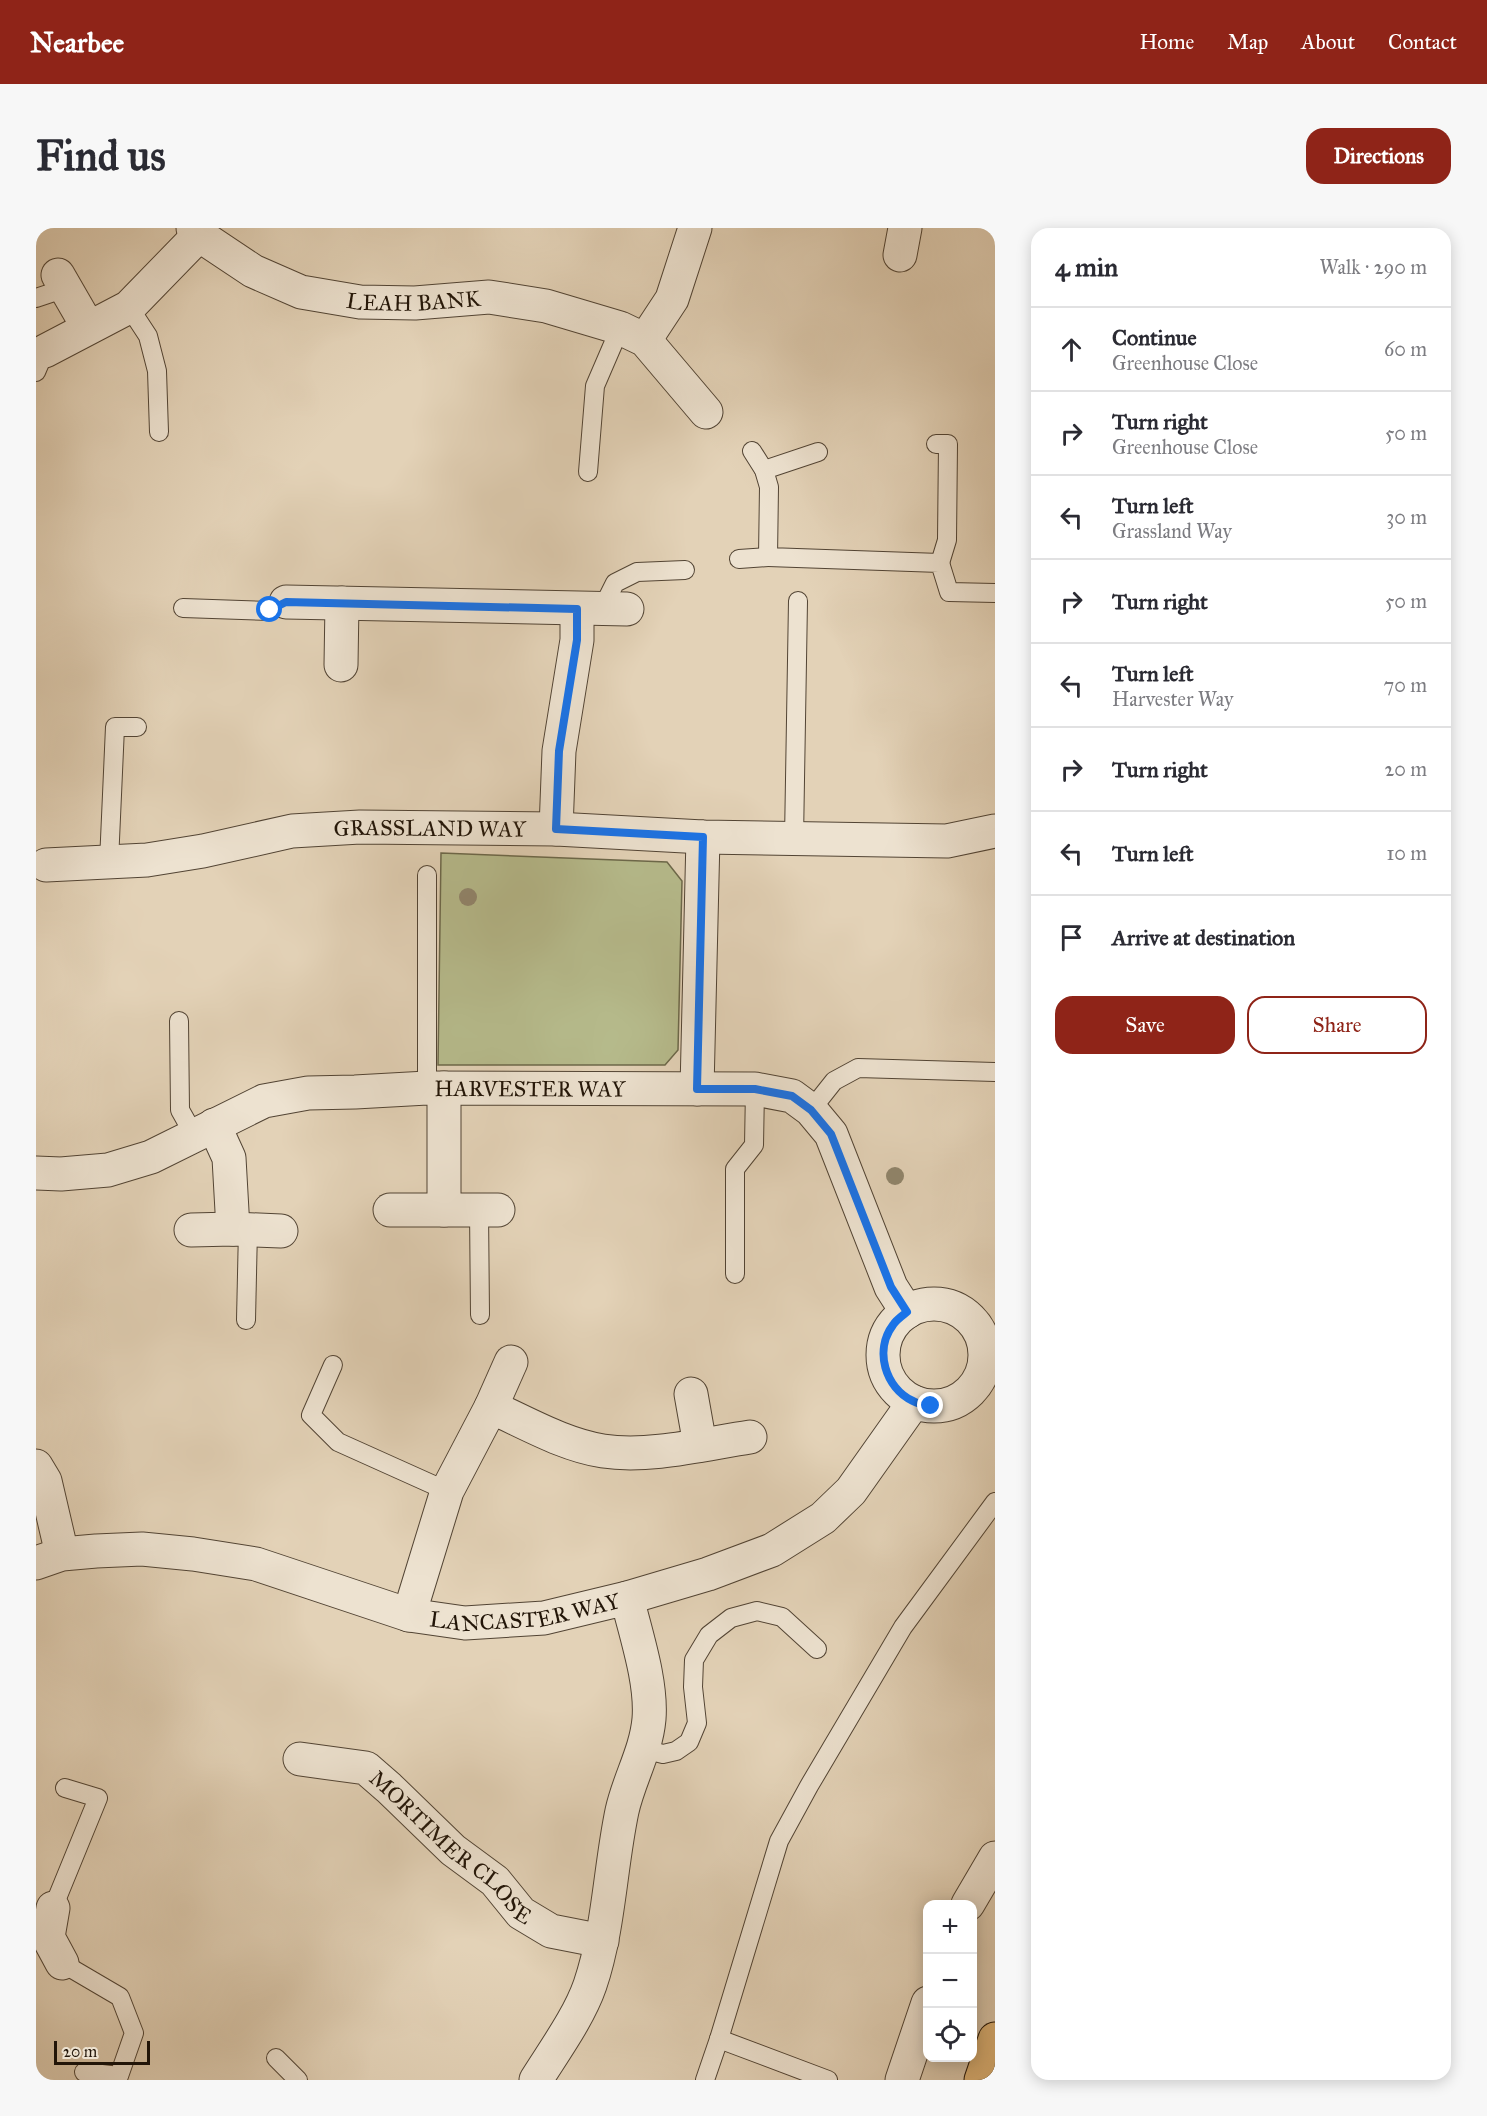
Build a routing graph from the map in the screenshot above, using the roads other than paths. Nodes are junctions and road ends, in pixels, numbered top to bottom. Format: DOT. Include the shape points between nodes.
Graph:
graph roads {
  1 [pos="695,228"];
  2 [pos="196,231"];
  3 [pos="53,287"];
  4 [pos="129,307"];
  5 [pos="88,327"];
  6 [pos="633,334"];
  7 [pos="40,362"];
  8 [pos="706,412"];
  9 [pos="159,432"];
  10 [pos="936,444"];
  11 [pos="752,451"];
  12 [pos="818,452"];
  13 [pos="764,470"];
  14 [pos="588,472"];
  15 [pos="768,557"];
  16 [pos="739,559"];
  17 [pos="940,563"];
  18 [pos="685,570"];
  19 [pos="995,593"];
  20 [pos="286,602"];
  21 [pos="798,602"];
  22 [pos="342,603"];
  23 [pos="183,608"];
  24 [pos="602,609"];
  25 [pos="341,665"];
  26 [pos="137,726"];
  27 [pos="556,829"];
  28 [pos="995,831"];
  29 [pos="703,837"];
  30 [pos="794,839"];
  31 [pos="109,862"];
  32 [pos="46,865"];
  33 [pos="427,874"];
  34 [pos="178,1021"];
  35 [pos="995,1071"];
  36 [pos="436,1088"];
  37 [pos="697,1089"];
  38 [pos="755,1089"];
  39 [pos="811,1110"];
  40 [pos="204,1130"];
  41 [pos="36,1173"];
  42 [pos="444,1209"];
  43 [pos="488,1209"];
  44 [pos="390,1210"];
  45 [pos="240,1229"];
  46 [pos="191,1230"];
  47 [pos="281,1231"];
  48 [pos="735,1274"];
  49 [pos="907,1312"];
  50 [pos="480,1315"];
  51 [pos="246,1320"];
  52 [pos="988,1329"];
  53 [pos="511,1362"];
  54 [pos="333,1365"];
  55 [pos="691,1394"];
  56 [pos="914,1402"];
  57 [pos="491,1407"];
  58 [pos="750,1437"];
  59 [pos="700,1445"];
  60 [pos="36,1466"];
  61 [pos="447,1491"];
  62 [pos="995,1502"];
  63 [pos="49,1558"];
  64 [pos="627,1598"];
  65 [pos="409,1615"];
  66 [pos="817,1649"];
  67 [pos="643,1749"];
  68 [pos="300,1759"];
  69 [pos="65,1788"];
  70 [pos="995,1857"];
  71 [pos="971,1900"];
  72 [pos="50,1936"];
  73 [pos="602,1941"];
  74 [pos="925,2008"];
  75 [pos="719,2039"];
  76 [pos="995,2039"];
  77 [pos="276,2058"];
  78 [pos="84,2072"];
  79 [pos="298,2080"];
  80 [pos="536,2080"];
  81 [pos="705,2080"];
  82 [pos="828,2080"];
  83 [pos="902,2080"];
  84 [pos="981,2080"];
  1 -- 6 [label="street" via="672,299"];
  2 -- 4 [label="street"];
  2 -- 6 [label="street, LEAH BANK" via="253,271 301,292 360,302 416,303 489,297 546,306"];
  3 -- 5 [label="street"];
  4 -- 5 [label="street"];
  4 -- 9 [label="lane" via="148,336 157,371"];
  5 -- 7 [label="street"];
  6 -- 8 [label="street"];
  6 -- 14 [label="lane" via="595,386"];
  10 -- 17 [label="lane" via="948,444 947,540"];
  11 -- 13 [label="lane"];
  12 -- 13 [label="lane"];
  13 -- 15 [label="lane" via="769,487"];
  15 -- 16 [label="lane"];
  15 -- 17 [label="lane"];
  17 -- 19 [label="lane" via="949,592"];
  18 -- 24 [label="lane" via="637,572 622,579 615,583"];
  20 -- 22 [label="street"];
  20 -- 23 [label="lane" via="270,610"];
  21 -- 30 [label="lane"];
  22 -- 24 [label="street"];
  22 -- 25 [label="street"];
  24 -- 27 [label="street" via="577,640 559,751"];
  26 -- 31 [label="lane" via="115,726"];
  27 -- 29 [label="street, GRASSLAND WAY"];
  27 -- 31 [label="street, GRASSLAND WAY" via="360,827 292,831 203,851"];
  28 -- 30 [label="street, GRASSLAND WAY" via="947,841"];
  29 -- 30 [label="street, GRASSLAND WAY"];
  29 -- 37 [label="street"];
  31 -- 32 [label="street, GRASSLAND WAY"];
  33 -- 36 [label="lane"];
  34 -- 40 [label="lane" via="180,1110"];
  35 -- 39 [label="lane" via="858,1068 834,1081"];
  36 -- 37 [label="street, HARVESTER WAY"];
  36 -- 40 [label="street, HARVESTER WAY" via="308,1093 264,1101"];
  36 -- 42 [label="street"];
  37 -- 38 [label="street, HARVESTER WAY"];
  38 -- 39 [label="street, HARVESTER WAY" via="792,1096"];
  38 -- 48 [label="lane" via="754,1145 735,1169"];
  39 -- 49 [label="street, HARVESTER WAY" via="831,1134 891,1287"];
  40 -- 41 [label="street, HARVESTER WAY" via="151,1157 108,1170"];
  40 -- 45 [label="street" via="229,1158"];
  42 -- 43 [label="street"];
  42 -- 44 [label="street"];
  43 -- 50 [label="lane"];
  45 -- 46 [label="street"];
  45 -- 47 [label="street"];
  45 -- 51 [label="lane"];
  49 -- 52 [label="street" via="922,1305 940,1304 957,1308"];
  49 -- 56 [label="street" via="893,1324 885,1340 883,1359 898,1392"];
  52 -- 56 [label="street" via="984,1367 977,1384 949,1404 931,1406"];
  53 -- 57 [label="street"];
  54 -- 61 [label="lane" via="311,1415 338,1442"];
  55 -- 59 [label="street"];
  56 -- 64 [label="street" via="851,1491 823,1518 771,1550"];
  57 -- 59 [label="street" via="564,1440 602,1450 633,1453"];
  57 -- 61 [label="street"];
  58 -- 59 [label="street"];
  60 -- 63 [label="street" via="45,1481"];
  61 -- 65 [label="street"];
  62 -- 75 [label="lane" via="903,1627 779,1841"];
  63 -- 65 [label="street, LANCASTER WAY" via="142,1549 193,1554 256,1564"];
  64 -- 65 [label="street, LANCASTER WAY" via="534,1619 465,1623"];
  64 -- 67 [label="street, LANCASTER WAY" via="646,1681 649,1718"];
  66 -- 67 [label="lane" via="782,1617 757,1611 731,1618 709,1635 694,1660 697,1723 689,1742 663,1754"];
  67 -- 73 [label="street, LANCASTER WAY" via="622,1808"];
  68 -- 73 [label="street, MORTIMER CLOSE" via="366,1768 453,1850 495,1881 521,1913 551,1931"];
  69 -- 72 [label="lane" via="99,1798"];
  70 -- 71 [label="street"];
  72 -- 78 [label="lane" via="120,1997 134,2033 118,2076"];
  73 -- 80 [label="street, LANCASTER WAY" via="589,1987"];
  74 -- 83 [label="street"];
  75 -- 81 [label="lane"];
  75 -- 82 [label="lane"];
  76 -- 84 [label="main road"];
  77 -- 79 [label="lane"];
}
